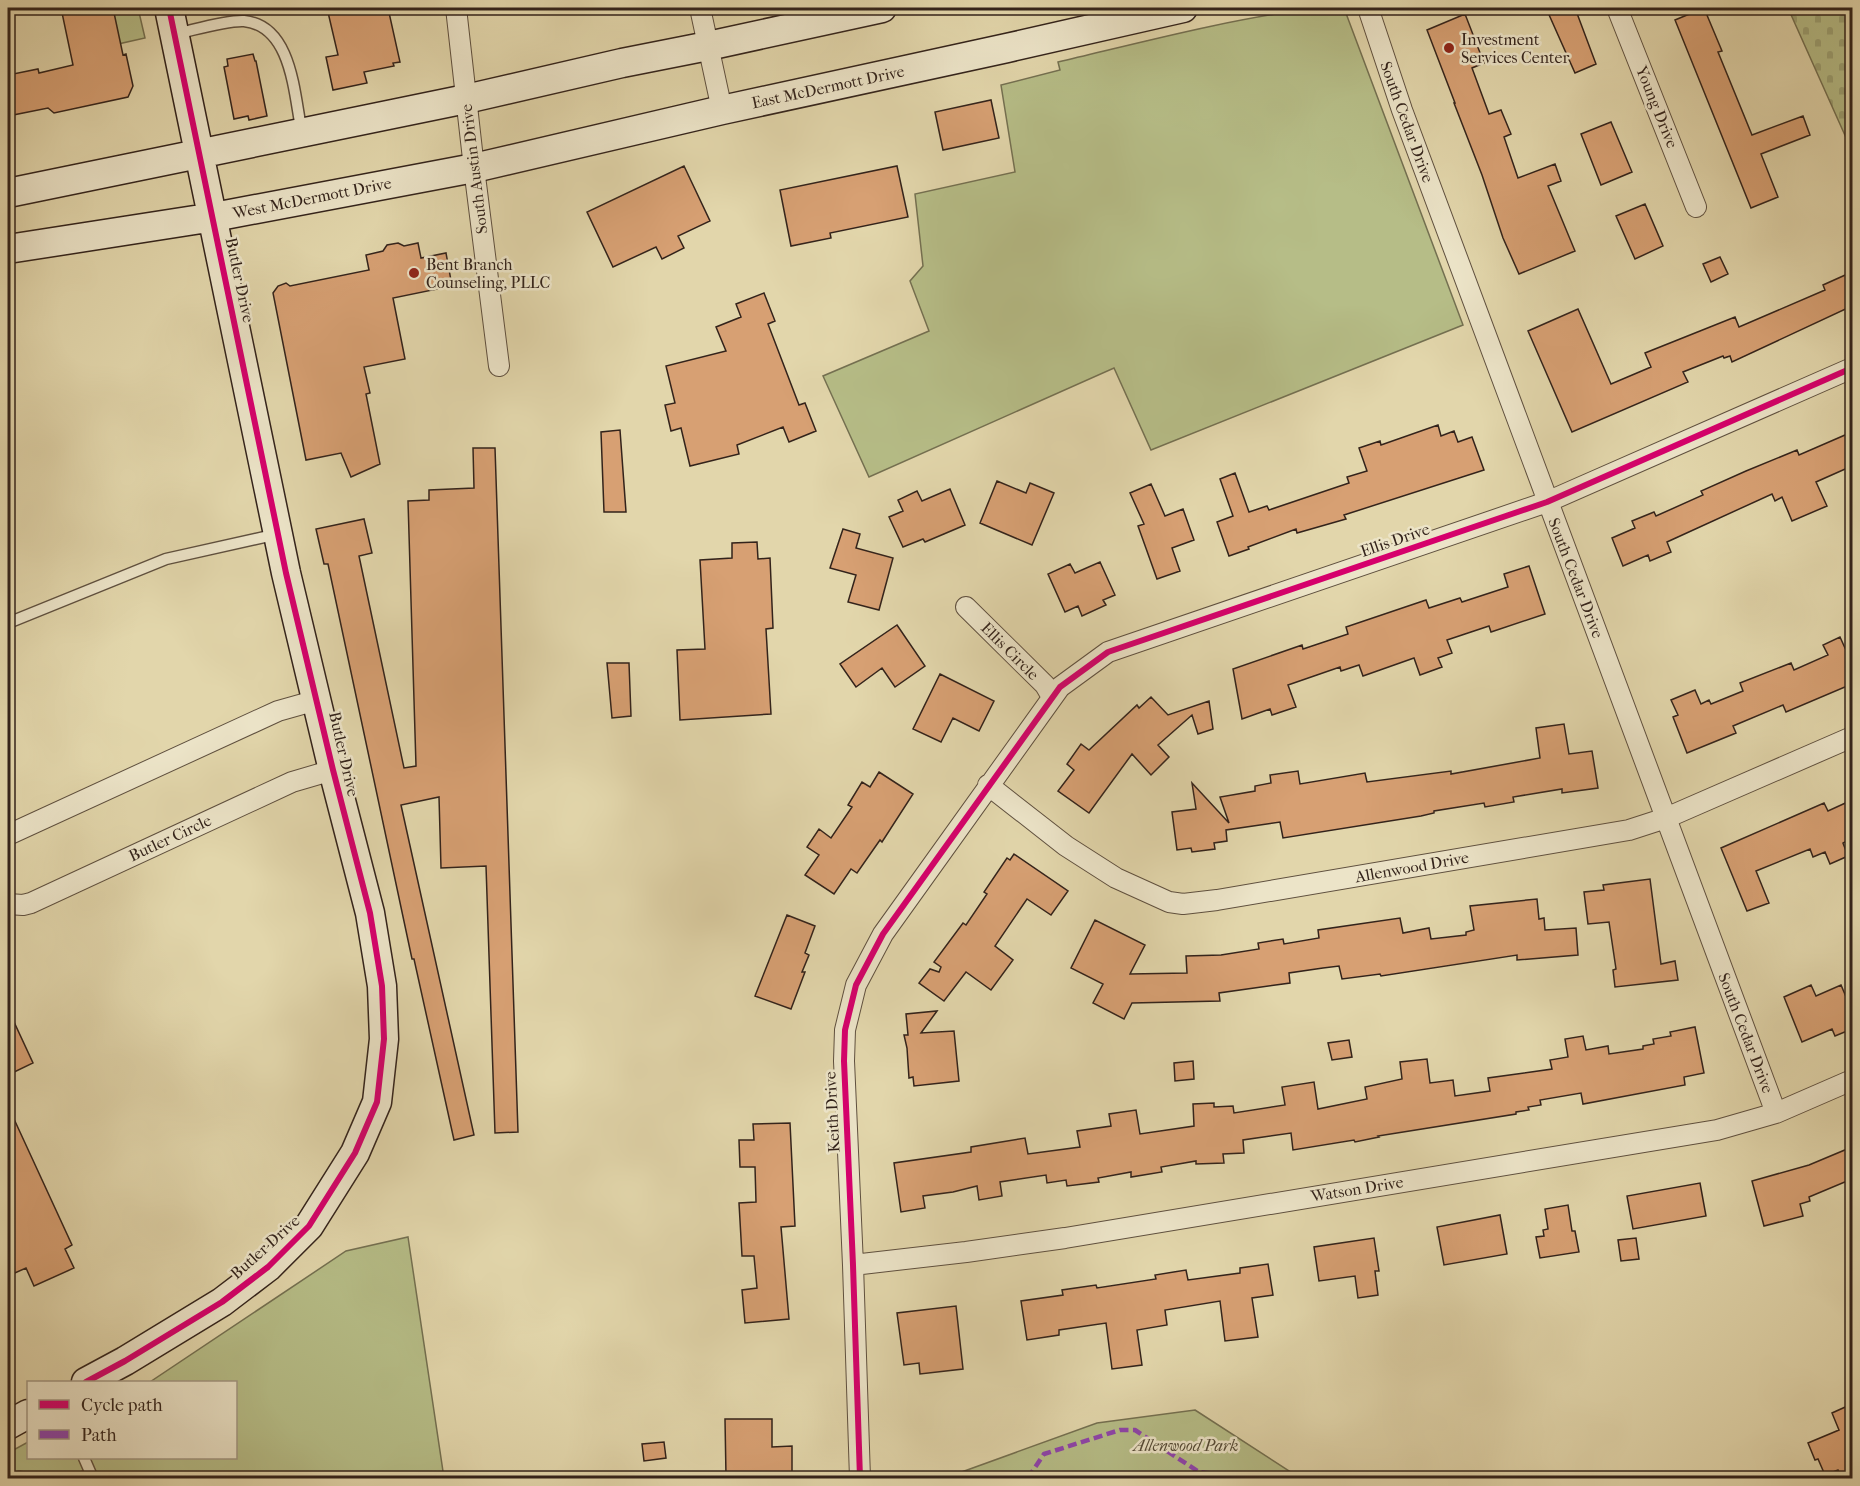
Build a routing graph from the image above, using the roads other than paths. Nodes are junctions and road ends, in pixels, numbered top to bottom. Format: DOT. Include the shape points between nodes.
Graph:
graph roads {
  1 [pos="456,8"];
  2 [pos="700,8"];
  3 [pos="881,8"];
  4 [pos="1183,8"];
  5 [pos="1368,8"];
  6 [pos="1617,8"];
  7 [pos="172,21"];
  8 [pos="708,46"];
  9 [pos="466,99"];
  10 [pos="722,110"];
  11 [pos="302,133"];
  12 [pos="201,154"];
  13 [pos="474,168"];
  14 [pos="8,194"];
  15 [pos="1696,207"];
  16 [pos="214,217"];
  17 [pos="8,249"];
  18 [pos="499,366"];
  19 [pos="1852,368"];
  20 [pos="1547,502"];
  21 [pos="278,534"];
  22 [pos="966,607"];
  23 [pos="8,623"];
  24 [pos="1052,697"];
  25 [pos="317,700"];
  26 [pos="1852,737"];
  27 [pos="333,770"];
  28 [pos="988,785"];
  29 [pos="1666,818"];
  30 [pos="8,835"];
  31 [pos="8,904"];
  32 [pos="1852,1080"];
  33 [pos="1776,1113"];
  34 [pos="853,1265"];
  35 [pos="90,1381"];
  36 [pos="27,1415"];
  37 [pos="8,1425"];
  38 [pos="84,1459"];
  39 [pos="88,1477"];
  40 [pos="15,1479"];
  41 [pos="26,1479"];
  42 [pos="860,1479"];
  1 -- 9 [label="street, South Austin Drive"];
  2 -- 8 [label="street"];
  3 -- 8 [label="main road"];
  4 -- 10 [label="main road, East McDermott Drive"];
  5 -- 20 [label="street, South Cedar Drive"];
  6 -- 15 [label="street, Young Drive"];
  7 -- 11 [label="lane" via="213,25 244,21 278,39 287,57"];
  7 -- 12 [label="main road, Butler Drive"];
  8 -- 9 [label="main road"];
  8 -- 10 [label="street"];
  9 -- 11 [label="main road"];
  9 -- 13 [label="street, South Austin Drive"];
  10 -- 13 [label="main road, East McDermott Drive"];
  11 -- 12 [label="main road"];
  12 -- 14 [label="main road"];
  12 -- 16 [label="main road, Butler Drive"];
  13 -- 16 [label="main road, West McDermott Drive"];
  13 -- 18 [label="street, South Austin Drive"];
  16 -- 17 [label="main road, West McDermott Drive"];
  16 -- 21 [label="main road, Butler Drive"];
  19 -- 20 [label="street, Ellis Drive"];
  20 -- 24 [label="street, Ellis Drive" via="1108,652 1059,687"];
  20 -- 29 [label="street, South Cedar Drive"];
  21 -- 23 [label="lane" via="166,559"];
  21 -- 25 [label="main road, Butler Drive"];
  22 -- 24 [label="street, Ellis Circle" via="1045,685"];
  24 -- 28 [label="street, Ellis Drive"];
  25 -- 27 [label="main road, Butler Drive"];
  25 -- 30 [label="street" via="278,711"];
  26 -- 29 [label="street, Allenwood Drive"];
  27 -- 31 [label="street, Butler Circle" via="292,782 30,903"];
  27 -- 35 [label="main road, Butler Drive" via="369,913 382,986 384,1039 377,1102 355,1153 309,1226 268,1267 222,1302"];
  28 -- 29 [label="street, Allenwood Drive" via="1066,846 1116,878 1169,902 1184,904 1617,832"];
  28 -- 34 [label="street, Keith Drive" via="883,934 856,985 845,1030 844,1061"];
  29 -- 33 [label="street, South Cedar Drive"];
  32 -- 33 [label="street, Watson Drive"];
  33 -- 34 [label="street, Watson Drive" via="1717,1130 1089,1234"];
  34 -- 42 [label="street, Keith Drive"];
  36 -- 37 [label="main road"];
  38 -- 39 [label="lane"];
  40 -- 41 [label="lane"];
}
